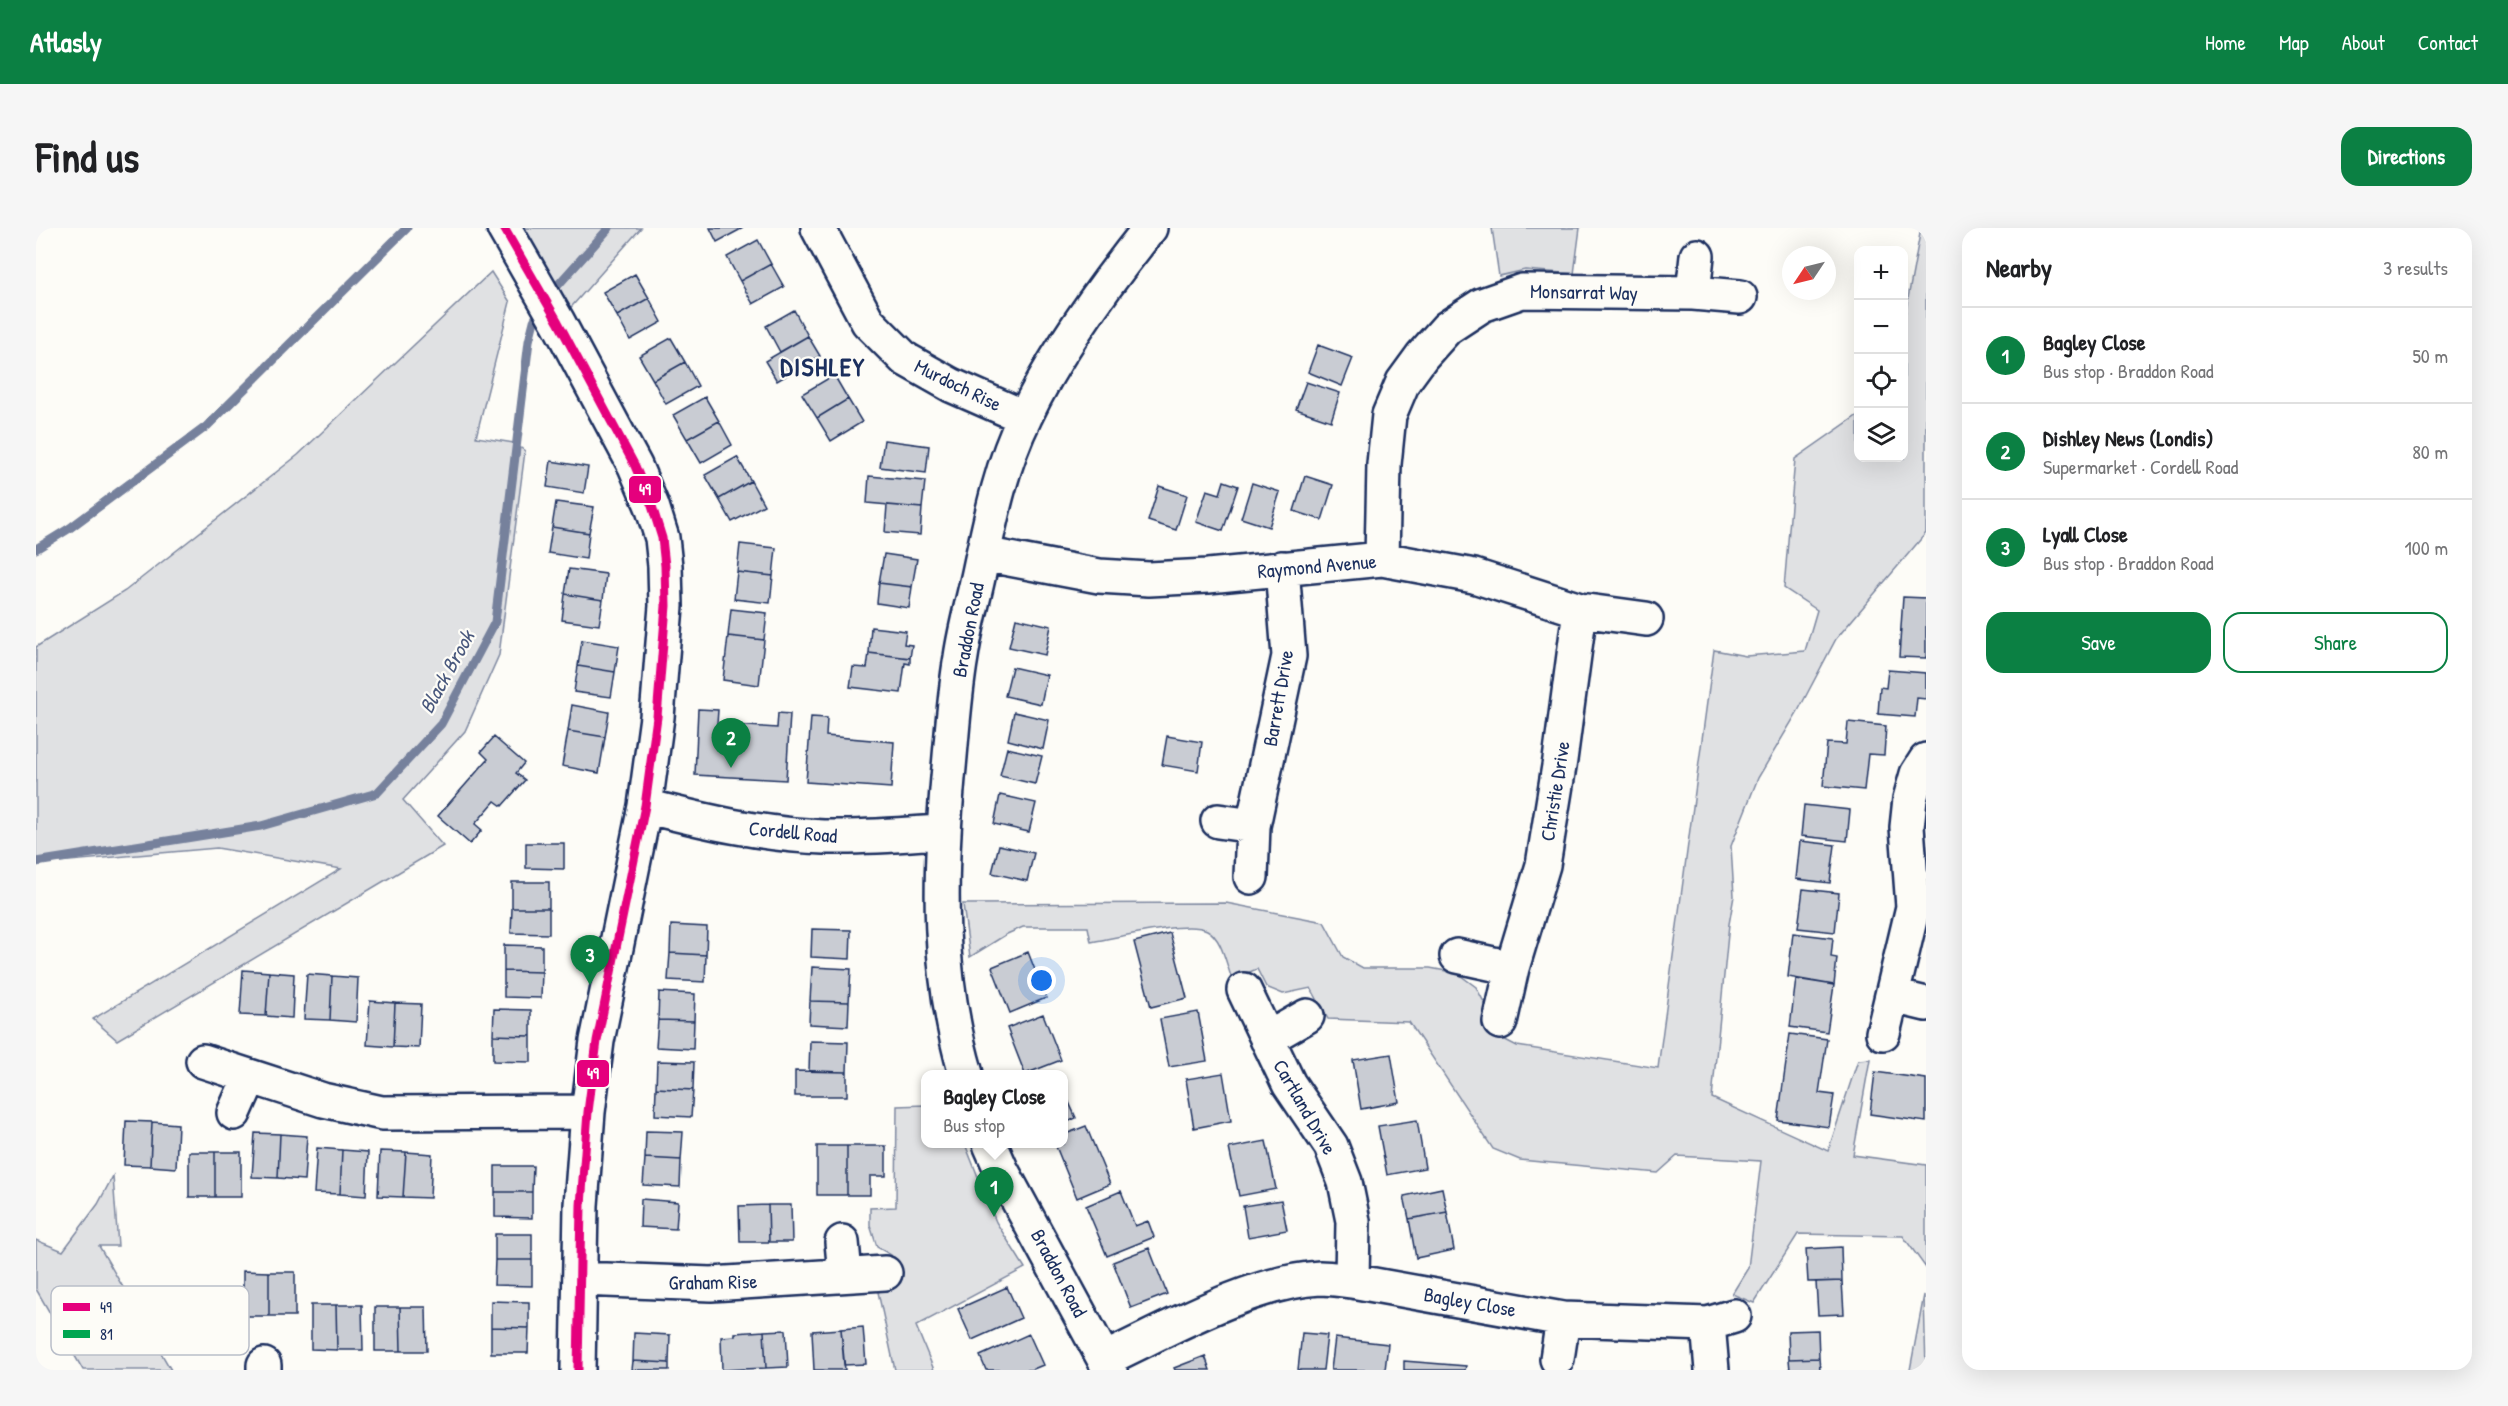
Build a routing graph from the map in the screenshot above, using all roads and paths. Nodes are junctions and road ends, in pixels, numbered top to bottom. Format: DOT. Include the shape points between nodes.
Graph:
graph roads {
  1 [pos="504,228"];
  2 [pos="818,228"];
  3 [pos="1150,228"];
  4 [pos="1697,256"];
  5 [pos="1693,293"];
  6 [pos="1740,297"];
  7 [pos="1024,417"];
  8 [pos="983,554"];
  9 [pos="1382,559"];
  10 [pos="1282,568"];
  11 [pos="1580,610"];
  12 [pos="1646,619"];
  13 [pos="1926,760"];
  14 [pos="645,806"];
  15 [pos="1218,821"];
  16 [pos="1253,826"];
  17 [pos="943,832"];
  18 [pos="1251,877"];
  19 [pos="1457,956"];
  20 [pos="1512,968"];
  21 [pos="1244,990"];
  22 [pos="1893,996"];
  23 [pos="1926,1004"];
  24 [pos="1307,1016"];
  25 [pos="1500,1022"];
  26 [pos="1883,1033"];
  27 [pos="1267,1039"];
  28 [pos="203,1060"];
  29 [pos="965,1070"];
  30 [pos="250,1077"];
  31 [pos="588,1112"];
  32 [pos="234,1113"];
  33 [pos="992,1148"];
  34 [pos="842,1242"];
  35 [pos="885,1273"];
  36 [pos="845,1274"];
  37 [pos="580,1279"];
  38 [pos="1352,1281"];
  39 [pos="1563,1319"];
  40 [pos="1557,1359"];
  41 [pos="1108,1364"];
  42 [pos="578,1370"];
  43 [pos="1712,1370"];
  1 -- 14 [label="street" via="635,466 662,538 666,606"];
  2 -- 7 [label="street, Murdoch Rise" via="868,322 905,359 951,385"];
  3 -- 7 [label="street, Braddon Road" via="1090,310"];
  4 -- 5 [label="street"];
  5 -- 6 [label="street, Monsarrat Way"];
  5 -- 9 [label="street, Monsarrat Way" via="1522,291 1482,304 1447,328 1403,382 1389,415"];
  7 -- 8 [label="street, Braddon Road"];
  8 -- 10 [label="street, Raymond Avenue" via="1099,576 1149,579"];
  8 -- 17 [label="street, Braddon Road" via="961,655"];
  9 -- 10 [label="street, Raymond Avenue"];
  9 -- 11 [label="street, Raymond Avenue" via="1474,576"];
  10 -- 16 [label="street, Barrett Drive" via="1289,656"];
  11 -- 12 [label="street, Raymond Avenue"];
  11 -- 20 [label="street, Christie Drive" via="1543,865"];
  13 -- 22 [label="street" via="1917,774 1910,799 1908,838 1913,907"];
  14 -- 17 [label="street, Cordell Road" via="776,834 826,837"];
  14 -- 31 [label="street" via="597,1041"];
  15 -- 16 [label="street"];
  16 -- 18 [label="street, Barrett Drive"];
  17 -- 29 [label="street, Braddon Road" via="942,950 951,1013"];
  19 -- 20 [label="street"];
  20 -- 25 [label="street, Christie Drive"];
  21 -- 27 [label="street, Cartland Drive"];
  22 -- 23 [label="street"];
  22 -- 26 [label="street"];
  24 -- 27 [label="street, Cartland Drive"];
  27 -- 38 [label="street, Cartland Drive" via="1289,1084 1331,1146 1345,1182 1353,1221"];
  28 -- 30 [label="street"];
  30 -- 31 [label="street" via="382,1113"];
  30 -- 32 [label="street"];
  31 -- 37 [label="street"];
  33 -- 41 [label="street, Braddon Road"];
  34 -- 36 [label="street"];
  35 -- 36 [label="street, Graham Rise"];
  36 -- 37 [label="street, Graham Rise" via="711,1284"];
  37 -- 42 [label="street"];
  38 -- 39 [label="street, Bagley Close"];
  38 -- 41 [label="street, Bagley Close" via="1320,1278 1268,1288 1227,1303"];
  39 -- 40 [label="street"];
  39 -- 43 [label="street, Bagley Close" via="1721,1320"];
}
